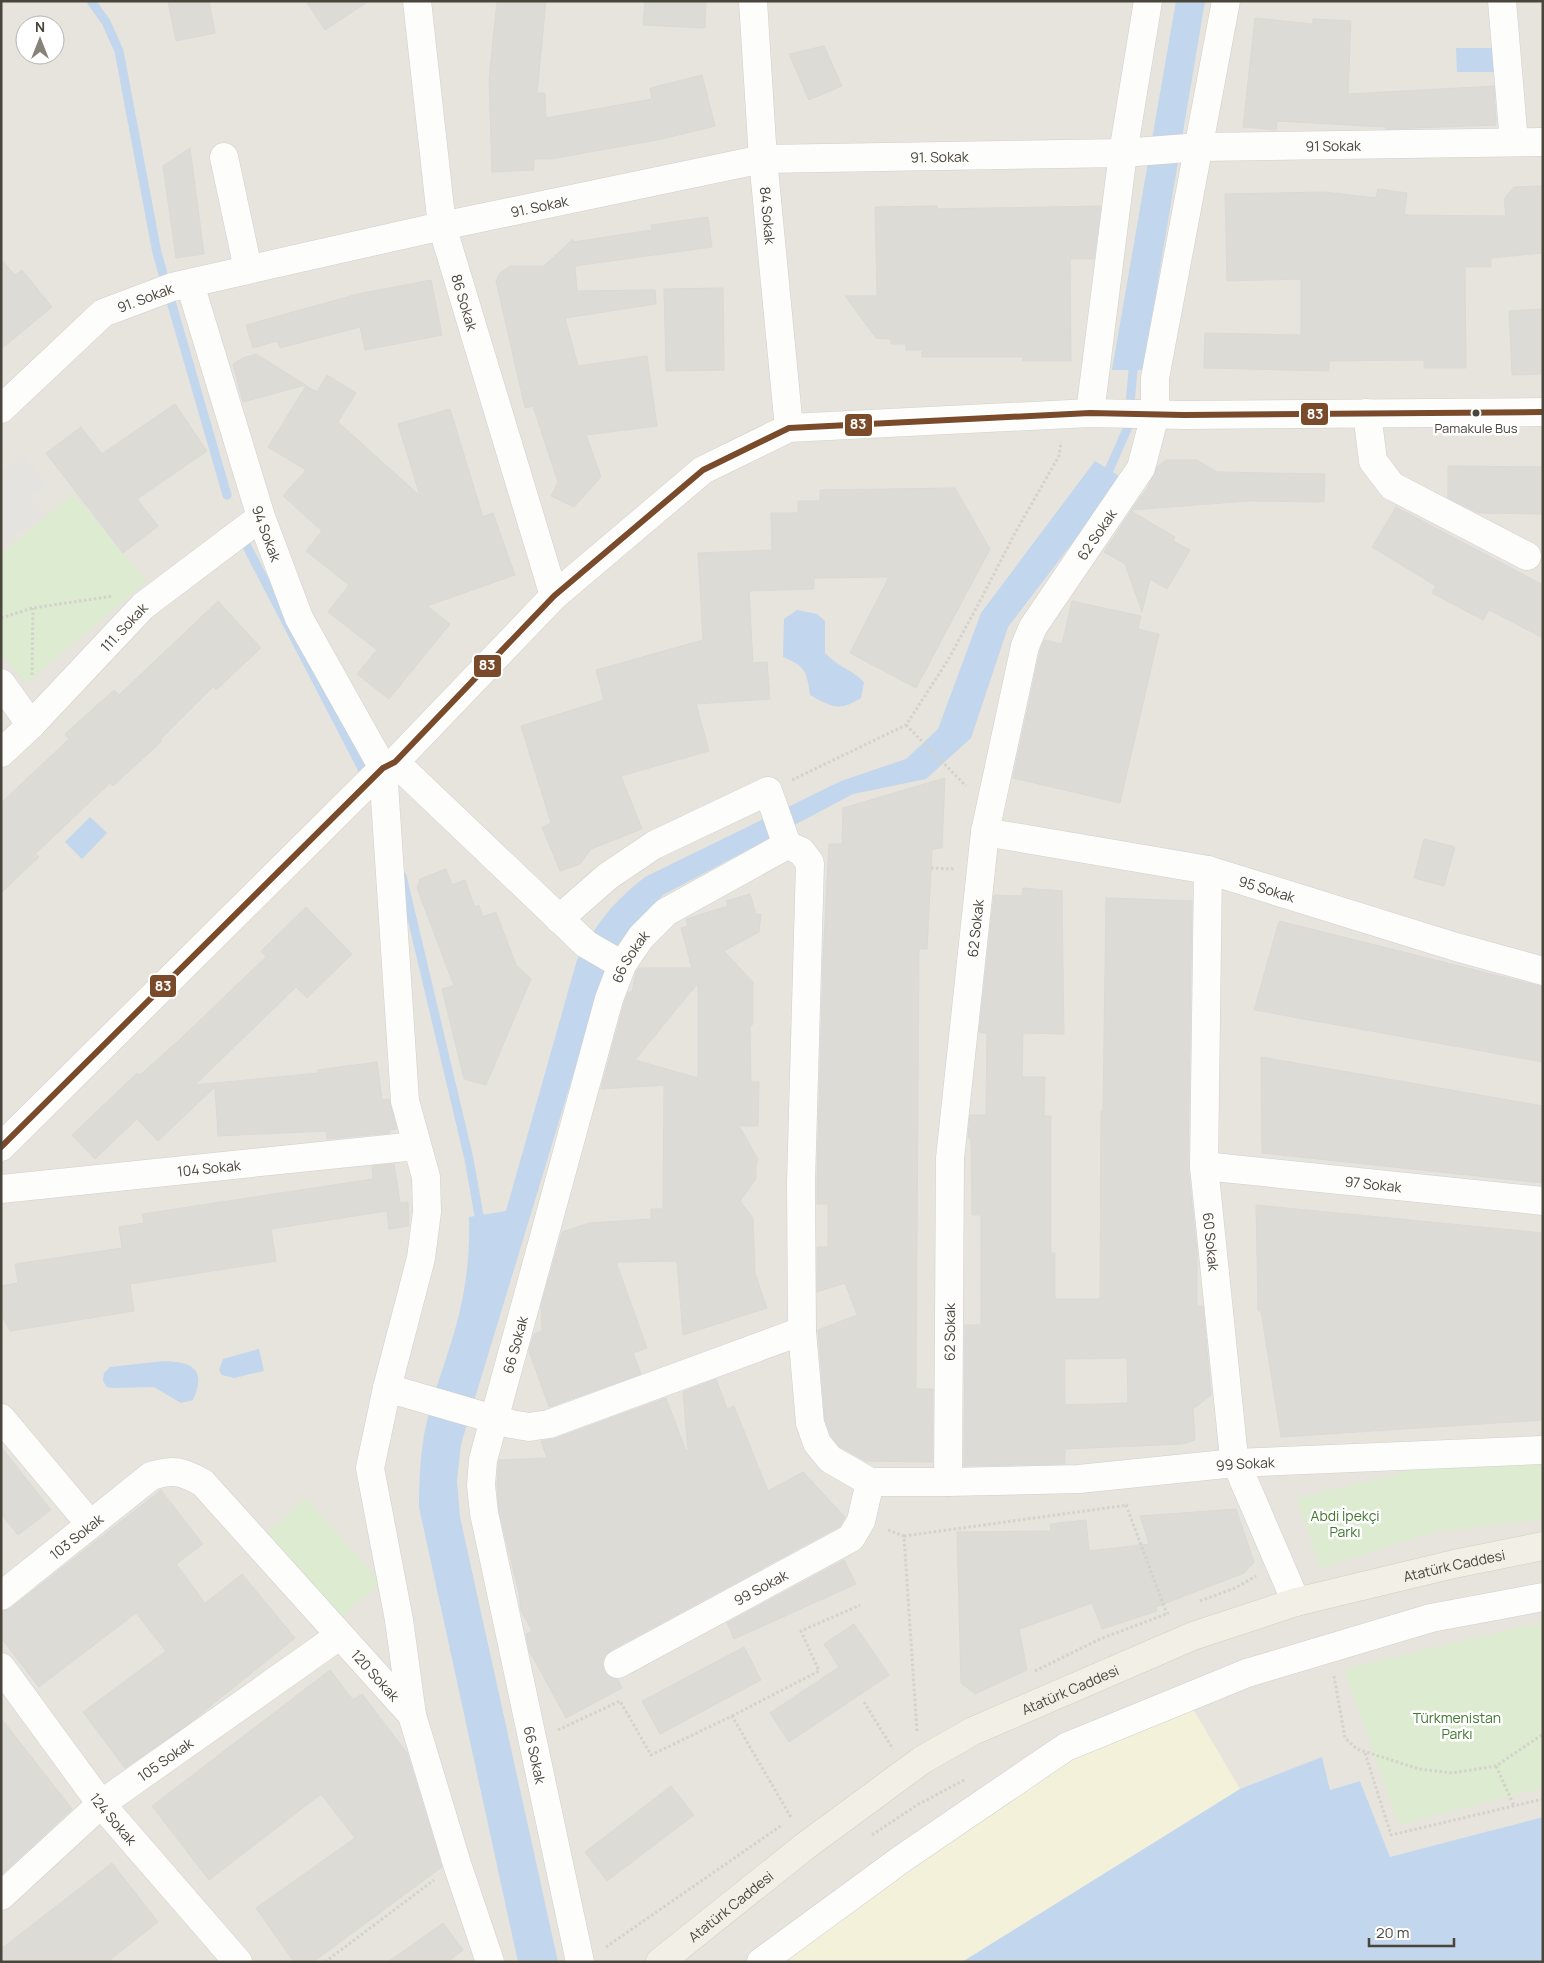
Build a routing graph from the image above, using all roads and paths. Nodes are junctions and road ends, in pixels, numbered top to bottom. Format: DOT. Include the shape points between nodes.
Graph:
graph roads {
  1 [pos="417,1"];
  2 [pos="753,1"];
  3 [pos="1148,1"];
  4 [pos="1226,1"];
  5 [pos="1502,1"];
  6 [pos="1514,142"];
  7 [pos="1543,142"];
  8 [pos="1191,148"];
  9 [pos="1133,152"];
  10 [pos="224,157"];
  11 [pos="763,159"];
  12 [pos="442,226"];
  13 [pos="248,269"];
  14 [pos="170,289"];
  15 [pos="1,409"];
  16 [pos="1543,412"];
  17 [pos="1367,413"];
  18 [pos="1088,414"];
  19 [pos="1151,415"];
  20 [pos="789,428"];
  21 [pos="258,520"];
  22 [pos="1527,556"];
  23 [pos="554,596"];
  24 [pos="143,606"];
  25 [pos="33,608"];
  26 [pos="1,618"];
  27 [pos="32,676"];
  28 [pos="1,683"];
  29 [pos="31,725"];
  30 [pos="906,725"];
  31 [pos="1,753"];
  32 [pos="389,765"];
  33 [pos="948,767"];
  34 [pos="778,820"];
  35 [pos="985,832"];
  36 [pos="1208,870"];
  37 [pos="559,919"];
  38 [pos="617,962"];
  39 [pos="1543,971"];
  40 [pos="416,1146"];
  41 [pos="1,1147"];
  42 [pos="1204,1166"];
  43 [pos="1,1188"];
  44 [pos="1543,1201"];
  45 [pos="802,1331"];
  46 [pos="387,1388"];
  47 [pos="485,1417"];
  48 [pos="1,1418"];
  49 [pos="1543,1450"];
  50 [pos="1235,1463"];
  51 [pos="151,1476"];
  52 [pos="870,1482"];
  53 [pos="948,1482"];
  54 [pos="1136,1504"];
  55 [pos="1126,1505"];
  56 [pos="861,1520"];
  57 [pos="90,1524"];
  58 [pos="904,1536"];
  59 [pos="1543,1546"];
  60 [pos="1260,1569"];
  61 [pos="1,1596"];
  62 [pos="1543,1597"];
  63 [pos="1296,1602"];
  64 [pos="1192,1604"];
  65 [pos="860,1605"];
  66 [pos="1175,1611"];
  67 [pos="1167,1614"];
  68 [pos="339,1636"];
  69 [pos="1329,1648"];
  70 [pos="618,1664"];
  71 [pos="1,1667"];
  72 [pos="1032,1672"];
  73 [pos="864,1702"];
  74 [pos="412,1715"];
  75 [pos="732,1716"];
  76 [pos="925,1729"];
  77 [pos="1543,1734"];
  78 [pos="533,1742"];
  79 [pos="901,1744"];
  80 [pos="893,1749"];
  81 [pos="1365,1752"];
  82 [pos="885,1754"];
  83 [pos="1496,1766"];
  84 [pos="1543,1799"];
  85 [pos="101,1804"];
  86 [pos="1514,1806"];
  87 [pos="799,1814"];
  88 [pos="792,1819"];
  89 [pos="457,1864"];
  90 [pos="1,1896"];
  91 [pos="605,1947"];
  92 [pos="238,1962"];
  93 [pos="325,1962"];
  94 [pos="490,1962"];
  95 [pos="580,1962"];
  96 [pos="660,1962"];
  97 [pos="761,1962"];
  1 -- 12 [label="street, 86 Sokak"];
  2 -- 11 [label="street, 84 Sokak"];
  3 -- 9 [label="street"];
  4 -- 8 [label="street, 62 Sokak"];
  5 -- 6 [label="street"];
  6 -- 7 [label="street, 91 Sokak"];
  6 -- 8 [label="street, 91 Sokak"];
  8 -- 9 [label="street, 91 Sokak"];
  8 -- 19 [label="street, 62 Sokak"];
  9 -- 11 [label="street, 91. Sokak"];
  9 -- 18 [label="street"];
  10 -- 13 [label="street"];
  11 -- 12 [label="street, 91. Sokak"];
  11 -- 20 [label="street, 84 Sokak"];
  12 -- 13 [label="street, 91. Sokak"];
  12 -- 23 [label="street, 86 Sokak"];
  13 -- 14 [label="street, 91. Sokak"];
  14 -- 15 [label="street, 91. Sokak" via="103,313"];
  14 -- 21 [label="street, 94 Sokak"];
  16 -- 17 [label="street"];
  17 -- 19 [label="street"];
  17 -- 22 [label="street" via="1373,461 1392,486"];
  18 -- 19 [label="street"];
  18 -- 20 [label="street"];
  18 -- 30 [label="path" via="1059,456 948,660"];
  19 -- 35 [label="street, 62 Sokak" via="1141,468 1033,627 1025,646"];
  20 -- 23 [label="street" via="703,470"];
  21 -- 24 [label="street, 111. Sokak"];
  21 -- 32 [label="street, 94 Sokak" via="299,618"];
  23 -- 32 [label="street"];
  24 -- 25 [label="path" via="114,596"];
  24 -- 29 [label="street, 111. Sokak"];
  25 -- 26 [label="path"];
  25 -- 27 [label="path"];
  28 -- 29 [label="street"];
  29 -- 31 [label="street, 111. Sokak"];
  30 -- 33 [label="path"];
  30 -- 34 [label="path"];
  32 -- 37 [label="street"];
  32 -- 40 [label="street" via="405,1100"];
  32 -- 41 [label="street"];
  34 -- 37 [label="street" via="654,845 608,876"];
  34 -- 38 [label="street, 66 Sokak" via="666,912"];
  34 -- 45 [label="street" via="810,863 801,1183"];
  35 -- 36 [label="street, 95 Sokak"];
  35 -- 53 [label="street, 62 Sokak" via="950,1158"];
  36 -- 39 [label="street, 95 Sokak"];
  36 -- 42 [label="street, 60 Sokak"];
  37 -- 38 [label="street" via="586,944"];
  38 -- 47 [label="street, 66 Sokak" via="609,999"];
  40 -- 43 [label="street, 104 Sokak"];
  40 -- 46 [label="street" via="426,1177 427,1212 421,1258"];
  42 -- 44 [label="street, 97 Sokak"];
  42 -- 50 [label="street, 60 Sokak"];
  45 -- 47 [label="street" via="549,1424 529,1427"];
  45 -- 52 [label="street" via="806,1396 817,1443 830,1459"];
  46 -- 47 [label="street"];
  46 -- 74 [label="street" via="370,1468 399,1620"];
  47 -- 78 [label="street, 66 Sokak" via="481,1485 484,1513"];
  48 -- 57 [label="street"];
  49 -- 50 [label="street, 99 Sokak"];
  50 -- 53 [label="street, 99 Sokak" via="1079,1479"];
  50 -- 63 [label="street, 60 Sokak"];
  51 -- 57 [label="street, 103 Sokak"];
  51 -- 68 [label="street, 120 Sokak" via="169,1471 187,1474 203,1483"];
  52 -- 53 [label="street, 99 Sokak"];
  52 -- 56 [label="street, 99 Sokak"];
  54 -- 55 [label="path"];
  55 -- 58 [label="path"];
  55 -- 67 [label="path"];
  56 -- 58 [label="path"];
  56 -- 70 [label="street, 99 Sokak" via="851,1538"];
  57 -- 61 [label="street, 103 Sokak"];
  58 -- 76 [label="path" via="917,1733"];
  59 -- 63 [label="main road, Atatürk Caddesi"];
  60 -- 64 [label="path" via="1258,1575 1235,1588"];
  62 -- 69 [label="street" via="1431,1618"];
  63 -- 96 [label="main road, Atatürk Caddesi" via="1193,1636 973,1731 922,1760 804,1847"];
  65 -- 75 [label="path" via="801,1631 819,1671"];
  66 -- 67 [label="path"];
  67 -- 72 [label="path" via="1100,1639"];
  68 -- 74 [label="street, 120 Sokak"];
  68 -- 85 [label="street, 105 Sokak"];
  69 -- 81 [label="path" via="1345,1738"];
  69 -- 97 [label="street" via="1247,1673 1066,1747 903,1858"];
  71 -- 85 [label="street, 124 Sokak"];
  73 -- 80 [label="path"];
  74 -- 89 [label="street, 120 Sokak"];
  75 -- 78 [label="path" via="651,1755 620,1701"];
  75 -- 88 [label="path"];
  77 -- 83 [label="path"];
  78 -- 95 [label="street, 66 Sokak"];
  79 -- 80 [label="path"];
  80 -- 82 [label="path"];
  81 -- 83 [label="path" via="1419,1769 1452,1773"];
  81 -- 86 [label="path" via="1391,1835"];
  83 -- 86 [label="path"];
  84 -- 86 [label="path"];
  85 -- 90 [label="street, 105 Sokak"];
  85 -- 92 [label="street, 124 Sokak"];
  87 -- 88 [label="path"];
  88 -- 91 [label="path"];
  89 -- 93 [label="path"];
  89 -- 94 [label="street, 120 Sokak"];
}
